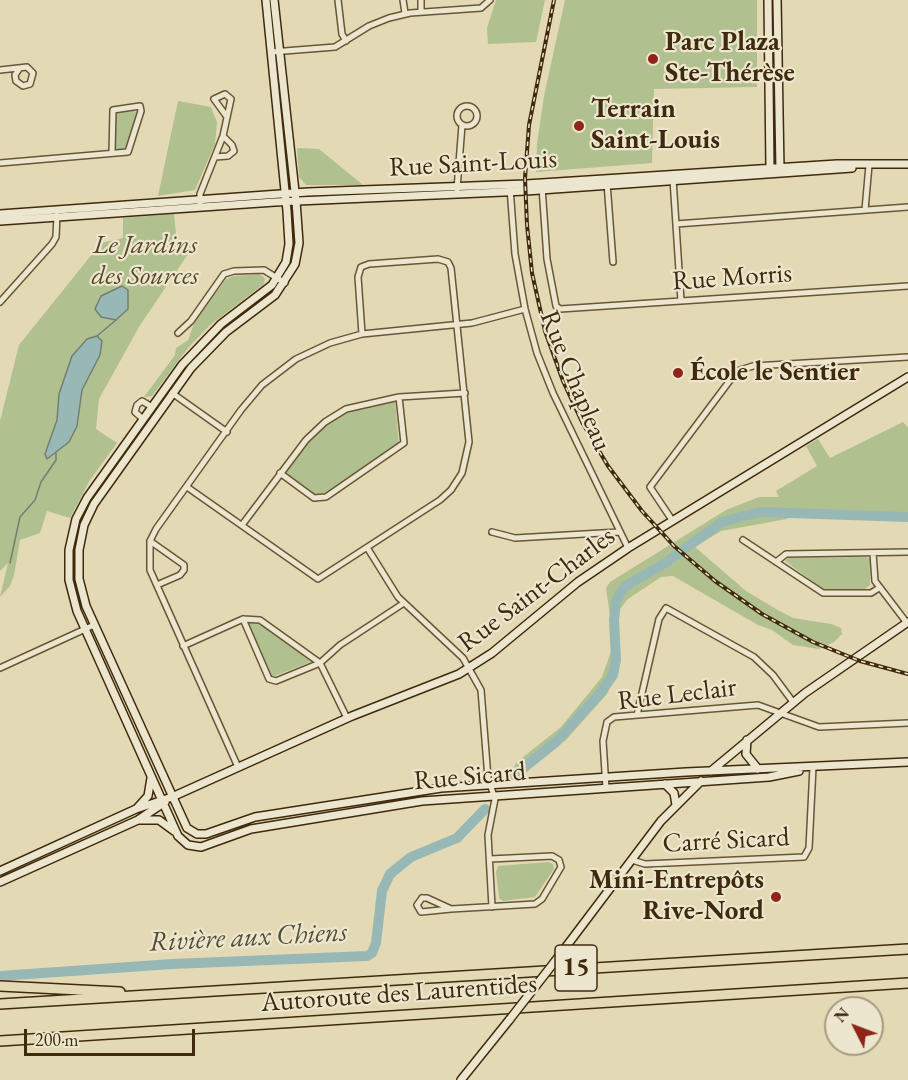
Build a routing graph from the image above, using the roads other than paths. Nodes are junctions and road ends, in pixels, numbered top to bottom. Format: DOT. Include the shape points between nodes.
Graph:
graph roads {
  1 [pos="266,0"];
  2 [pos="274,0"];
  3 [pos="338,0"];
  4 [pos="403,0"];
  5 [pos="421,0"];
  6 [pos="490,0"];
  7 [pos="768,0"];
  8 [pos="777,0"];
  9 [pos="421,12"];
  10 [pos="405,13"];
  11 [pos="346,40"];
  12 [pos="275,51"];
  13 [pos="19,69"];
  14 [pos="0,70"];
  15 [pos="227,117"];
  16 [pos="462,125"];
  17 [pos="223,136"];
  18 [pos="112,153"];
  19 [pos="215,157"];
  20 [pos="0,163"];
  21 [pos="908,164"];
  22 [pos="869,165"];
  23 [pos="770,171"];
  24 [pos="780,171"];
  25 [pos="673,178"];
  26 [pos="607,182"];
  27 [pos="542,186"];
  28 [pos="510,188"];
  29 [pos="457,190"];
  30 [pos="296,197"];
  31 [pos="286,198"];
  32 [pos="199,204"];
  33 [pos="908,207"];
  34 [pos="865,210"];
  35 [pos="0,214"];
  36 [pos="56,214"];
  37 [pos="0,221"];
  38 [pos="676,224"];
  39 [pos="613,262"];
  40 [pos="278,278"];
  41 [pos="285,283"];
  42 [pos="908,286"];
  43 [pos="681,301"];
  44 [pos="0,302"];
  45 [pos="525,309"];
  46 [pos="458,325"];
  47 [pos="178,333"];
  48 [pos="362,334"];
  49 [pos="908,357"];
  50 [pos="908,377"];
  51 [pos="165,388"];
  52 [pos="465,393"];
  53 [pos="173,394"];
  54 [pos="399,397"];
  55 [pos="152,407"];
  56 [pos="143,419"];
  57 [pos="227,432"];
  58 [pos="280,473"];
  59 [pos="188,487"];
  60 [pos="672,520"];
  61 [pos="242,525"];
  62 [pos="492,532"];
  63 [pos="619,532"];
  64 [pos="742,540"];
  65 [pos="150,541"];
  66 [pos="628,548"];
  67 [pos="368,549"];
  68 [pos="873,552"];
  69 [pos="908,552"];
  70 [pos="68,556"];
  71 [pos="79,556"];
  72 [pos="776,562"];
  73 [pos="157,585"];
  74 [pos="879,588"];
  75 [pos="404,603"];
  76 [pos="243,619"];
  77 [pos="908,622"];
  78 [pos="94,625"];
  79 [pos="84,630"];
  80 [pos="183,646"];
  81 [pos="320,663"];
  82 [pos="0,668"];
  83 [pos="470,668"];
  84 [pos="126,697"];
  85 [pos="117,701"];
  86 [pos="793,702"];
  87 [pos="778,714"];
  88 [pos="637,715"];
  89 [pos="347,718"];
  90 [pos="908,723"];
  91 [pos="747,740"];
  92 [pos="908,762"];
  93 [pos="238,767"];
  94 [pos="813,767"];
  95 [pos="758,769"];
  96 [pos="711,771"];
  97 [pos="151,776"];
  98 [pos="605,777"];
  99 [pos="701,782"];
  100 [pos="489,784"];
  101 [pos="665,784"];
  102 [pos="606,788"];
  103 [pos="494,794"];
  104 [pos="376,796"];
  105 [pos="172,797"];
  106 [pos="163,802"];
  107 [pos="676,805"];
  108 [pos="378,806"];
  109 [pos="136,809"];
  110 [pos="294,811"];
  111 [pos="138,820"];
  112 [pos="296,821"];
  113 [pos="176,833"];
  114 [pos="68,840"];
  115 [pos="60,843"];
  116 [pos="73,849"];
  117 [pos="64,853"];
  118 [pos="490,859"];
  119 [pos="632,860"];
  120 [pos="0,871"];
  121 [pos="0,882"];
  122 [pos="492,907"];
  123 [pos="451,909"];
  124 [pos="908,949"];
  125 [pos="908,983"];
  126 [pos="0,986"];
  127 [pos="156,994"];
  128 [pos="0,1004"];
  129 [pos="0,1041"];
  130 [pos="461,1080"];
  1 -- 12 [label="street"];
  2 -- 12 [label="street"];
  3 -- 11 [label="street"];
  4 -- 10 [label="street"];
  5 -- 9 [label="street"];
  6 -- 9 [label="street" via="481,8"];
  7 -- 23 [label="street"];
  8 -- 24 [label="street"];
  9 -- 10 [label="street"];
  10 -- 11 [label="street" via="375,23"];
  11 -- 12 [label="street" via="335,47"];
  12 -- 30 [label="street"];
  12 -- 31 [label="street"];
  13 -- 14 [label="street"];
  15 -- 17 [label="street"];
  16 -- 29 [label="street"];
  17 -- 19 [label="street"];
  17 -- 19 [label="street" via="234,151"];
  18 -- 18 [label="street" via="130,150 140,106 113,110"];
  18 -- 20 [label="street"];
  19 -- 32 [label="street"];
  21 -- 22 [label="street, Rue Saint-Louis"];
  22 -- 24 [label="street, Rue Saint-Louis"];
  22 -- 34 [label="street"];
  23 -- 24 [label="street, Rue Saint-Louis"];
  23 -- 25 [label="street, Rue Saint-Louis"];
  25 -- 26 [label="street, Rue Saint-Louis"];
  25 -- 38 [label="street"];
  26 -- 27 [label="street, Rue Saint-Louis"];
  26 -- 39 [label="street"];
  27 -- 28 [label="street, Rue Saint-Louis"];
  27 -- 43 [label="street, Rue Morris" via="547,259 558,308"];
  28 -- 29 [label="street, Rue Saint-Louis"];
  28 -- 45 [label="street, Rue Chapleau" via="515,254"];
  29 -- 30 [label="street, Rue Saint-Louis"];
  30 -- 31 [label="street, Rue Saint-Louis"];
  30 -- 41 [label="street" via="298,253"];
  31 -- 32 [label="street, Rue Saint-Louis"];
  31 -- 40 [label="street" via="289,249"];
  32 -- 36 [label="street, Rue Saint-Louis"];
  33 -- 34 [label="street"];
  34 -- 38 [label="street"];
  35 -- 36 [label="street"];
  36 -- 37 [label="street"];
  36 -- 44 [label="street" via="56,237 52,244"];
  38 -- 43 [label="street"];
  40 -- 41 [label="street"];
  40 -- 47 [label="street" via="260,270 224,274"];
  40 -- 51 [label="street" via="209,334"];
  41 -- 53 [label="street, Rue Sicard" via="214,342"];
  42 -- 43 [label="street, Rue Morris"];
  45 -- 46 [label="street"];
  45 -- 63 [label="street, Rue Chapleau" via="553,393"];
  46 -- 48 [label="street"];
  46 -- 48 [label="street" via="448,262 438,259 369,264 361,267 358,277"];
  46 -- 52 [label="street"];
  48 -- 57 [label="street" via="330,343 279,372 262,385"];
  49 -- 60 [label="street" via="753,366 737,371 651,485"];
  50 -- 60 [label="street, Rue Saint-Charles"];
  51 -- 53 [label="street"];
  51 -- 55 [label="street"];
  52 -- 54 [label="street"];
  52 -- 67 [label="street" via="469,442 456,483 440,500"];
  53 -- 57 [label="street"];
  53 -- 71 [label="street, Rue Sicard" via="94,504 83,531"];
  54 -- 58 [label="street" via="359,404 325,422"];
  54 -- 58 [label="street" via="404,443 326,497 314,498"];
  55 -- 56 [label="street"];
  55 -- 56 [label="street" via="142,401 137,405 135,412"];
  56 -- 70 [label="street" via="84,502 74,524"];
  57 -- 59 [label="street"];
  58 -- 61 [label="street"];
  59 -- 61 [label="street"];
  59 -- 65 [label="street"];
  60 -- 66 [label="street, Rue Saint-Charles"];
  61 -- 67 [label="street" via="318,579"];
  62 -- 63 [label="street" via="515,538"];
  63 -- 66 [label="street, Rue Chapleau"];
  64 -- 72 [label="street"];
  65 -- 73 [label="street" via="149,560"];
  65 -- 73 [label="street" via="184,565 180,574"];
  66 -- 83 [label="street, Rue Saint-Charles" via="584,577"];
  67 -- 75 [label="street"];
  68 -- 69 [label="street"];
  68 -- 72 [label="street" via="786,554"];
  68 -- 74 [label="street" via="874,580"];
  70 -- 71 [label="street"];
  70 -- 79 [label="street" via="72,596"];
  71 -- 78 [label="street, Rue Sicard" via="81,590"];
  72 -- 74 [label="street" via="823,593 871,593"];
  73 -- 80 [label="street"];
  74 -- 77 [label="street"];
  75 -- 81 [label="street" via="340,645"];
  75 -- 83 [label="street"];
  76 -- 80 [label="street"];
  76 -- 81 [label="street" via="260,620"];
  76 -- 81 [label="street" via="269,679 276,681"];
  77 -- 86 [label="street"];
  78 -- 79 [label="street"];
  78 -- 84 [label="street, Rue Sicard"];
  79 -- 82 [label="street"];
  79 -- 85 [label="street"];
  80 -- 93 [label="street"];
  81 -- 89 [label="street"];
  83 -- 89 [label="street, Rue Saint-Charles"];
  83 -- 100 [label="street" via="482,697"];
  84 -- 85 [label="street"];
  84 -- 105 [label="street, Rue Sicard"];
  85 -- 97 [label="street"];
  86 -- 87 [label="street"];
  86 -- 88 [label="street" via="754,657 665,609 659,619"];
  87 -- 88 [label="street, Rue Leclair" via="758,705"];
  87 -- 90 [label="street, Rue Leclair" via="822,728"];
  87 -- 91 [label="street"];
  88 -- 98 [label="street, Rue Leclair" via="614,717 607,722 603,745"];
  89 -- 93 [label="street, Rue Saint-Charles"];
  91 -- 95 [label="street" via="746,754"];
  91 -- 96 [label="street"];
  92 -- 94 [label="street, Rue Sicard"];
  93 -- 105 [label="street, Rue Saint-Charles"];
  94 -- 95 [label="street, Rue Sicard"];
  94 -- 99 [label="street, Rue Sicard" via="769,777"];
  94 -- 119 [label="street, Carré Sicard" via="806,855 645,864"];
  95 -- 96 [label="street, Rue Sicard"];
  96 -- 98 [label="street, Rue Sicard"];
  96 -- 99 [label="street"];
  97 -- 106 [label="street"];
  97 -- 109 [label="street" via="148,796"];
  98 -- 100 [label="street, Rue Sicard"];
  98 -- 102 [label="street, Rue Leclair"];
  99 -- 101 [label="street, Rue Sicard"];
  99 -- 107 [label="street"];
  100 -- 103 [label="street"];
  100 -- 104 [label="street, Rue Sicard"];
  101 -- 102 [label="street, Rue Sicard"];
  101 -- 107 [label="street" via="674,793"];
  102 -- 103 [label="street, Rue Sicard"];
  103 -- 108 [label="street, Rue Sicard"];
  103 -- 118 [label="street" via="488,835"];
  104 -- 108 [label="street"];
  104 -- 110 [label="street, Rue Sicard"];
  105 -- 106 [label="street, Rue Saint-Charles"];
  105 -- 110 [label="street, Rue Sicard" via="185,826 200,835 243,820"];
  106 -- 109 [label="street, Rue Saint-Charles"];
  106 -- 111 [label="street, Rue Saint-Charles"];
  106 -- 113 [label="street"];
  107 -- 119 [label="street"];
  108 -- 112 [label="street, Rue Sicard"];
  109 -- 114 [label="street, Rue Saint-Charles"];
  110 -- 112 [label="street"];
  111 -- 113 [label="street, Rue Sicard" via="159,820"];
  111 -- 116 [label="street, Rue Saint-Charles"];
  112 -- 113 [label="street, Rue Sicard" via="245,831 201,847 186,844"];
  114 -- 115 [label="street, Rue Saint-Charles"];
  114 -- 116 [label="street"];
  115 -- 117 [label="street"];
  115 -- 120 [label="street, Rue Saint-Charles"];
  116 -- 117 [label="street, Rue Saint-Charles"];
  117 -- 121 [label="street, Rue Saint-Charles"];
  118 -- 122 [label="street"];
  118 -- 122 [label="street" via="552,856 561,867 537,903"];
  119 -- 130 [label="street, bridge"];
  122 -- 123 [label="street"];
  123 -- 123 [label="street" via="425,898 417,905 425,913"];
  124 -- 127 [label="highway, Autoroute des Laurentides / 15"];
  125 -- 129 [label="highway, Autoroute des Laurentides / 15"];
  126 -- 127 [label="highway"];
  127 -- 128 [label="highway, Autoroute des Laurentides / 15"];
}
